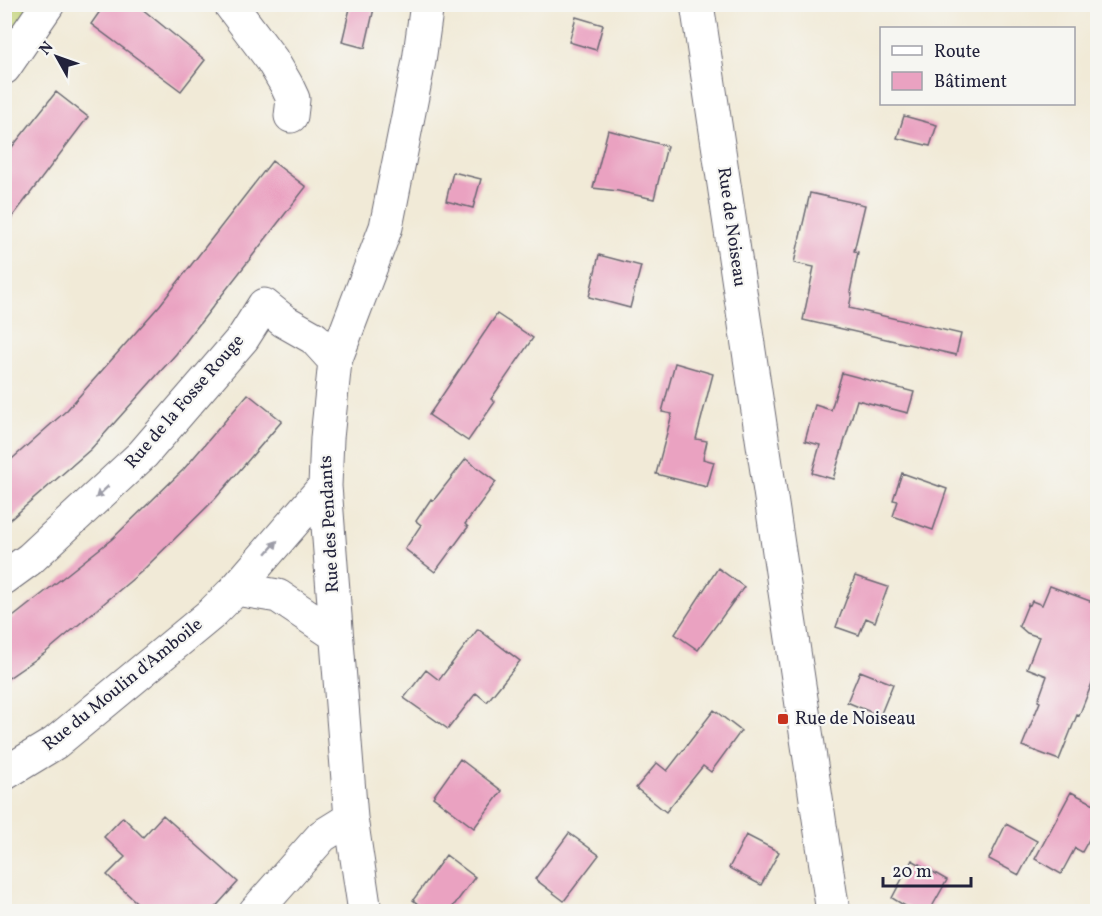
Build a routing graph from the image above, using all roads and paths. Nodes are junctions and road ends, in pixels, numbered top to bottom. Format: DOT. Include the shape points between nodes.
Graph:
graph roads {
  1 [pos="48,4"];
  2 [pos="230,4"];
  3 [pos="428,4"];
  4 [pos="698,4"];
  5 [pos="4,68"];
  6 [pos="291,116"];
  7 [pos="335,361"];
  8 [pos="326,486"];
  9 [pos="4,578"];
  10 [pos="236,590"];
  11 [pos="336,635"];
  12 [pos="4,774"];
  13 [pos="351,818"];
  14 [pos="255,912"];
  15 [pos="365,912"];
  16 [pos="833,912"];
  1 -- 5 [label="street"];
  2 -- 6 [label="street" via="286,84 293,99"];
  3 -- 7 [label="street, Rue des Pendants" via="386,227"];
  4 -- 16 [label="street, Rue de Noiseau"];
  7 -- 8 [label="street, Rue des Pendants"];
  7 -- 9 [label="street, Rue de la Fosse Rouge, one-way" via="314,338 264,305 243,338 143,454 30,559"];
  10 -- 8 [label="street, Rue du Moulin d'Amboile, one-way"];
  8 -- 11 [label="street, Rue des Pendants"];
  10 -- 11 [label="street" via="278,596"];
  10 -- 12 [label="street, Rue du Moulin d'Amboile" via="62,737"];
  11 -- 13 [label="street, Rue des Pendants"];
  13 -- 14 [label="street" via="322,836"];
  13 -- 15 [label="street, Rue des Pendants"];
}
